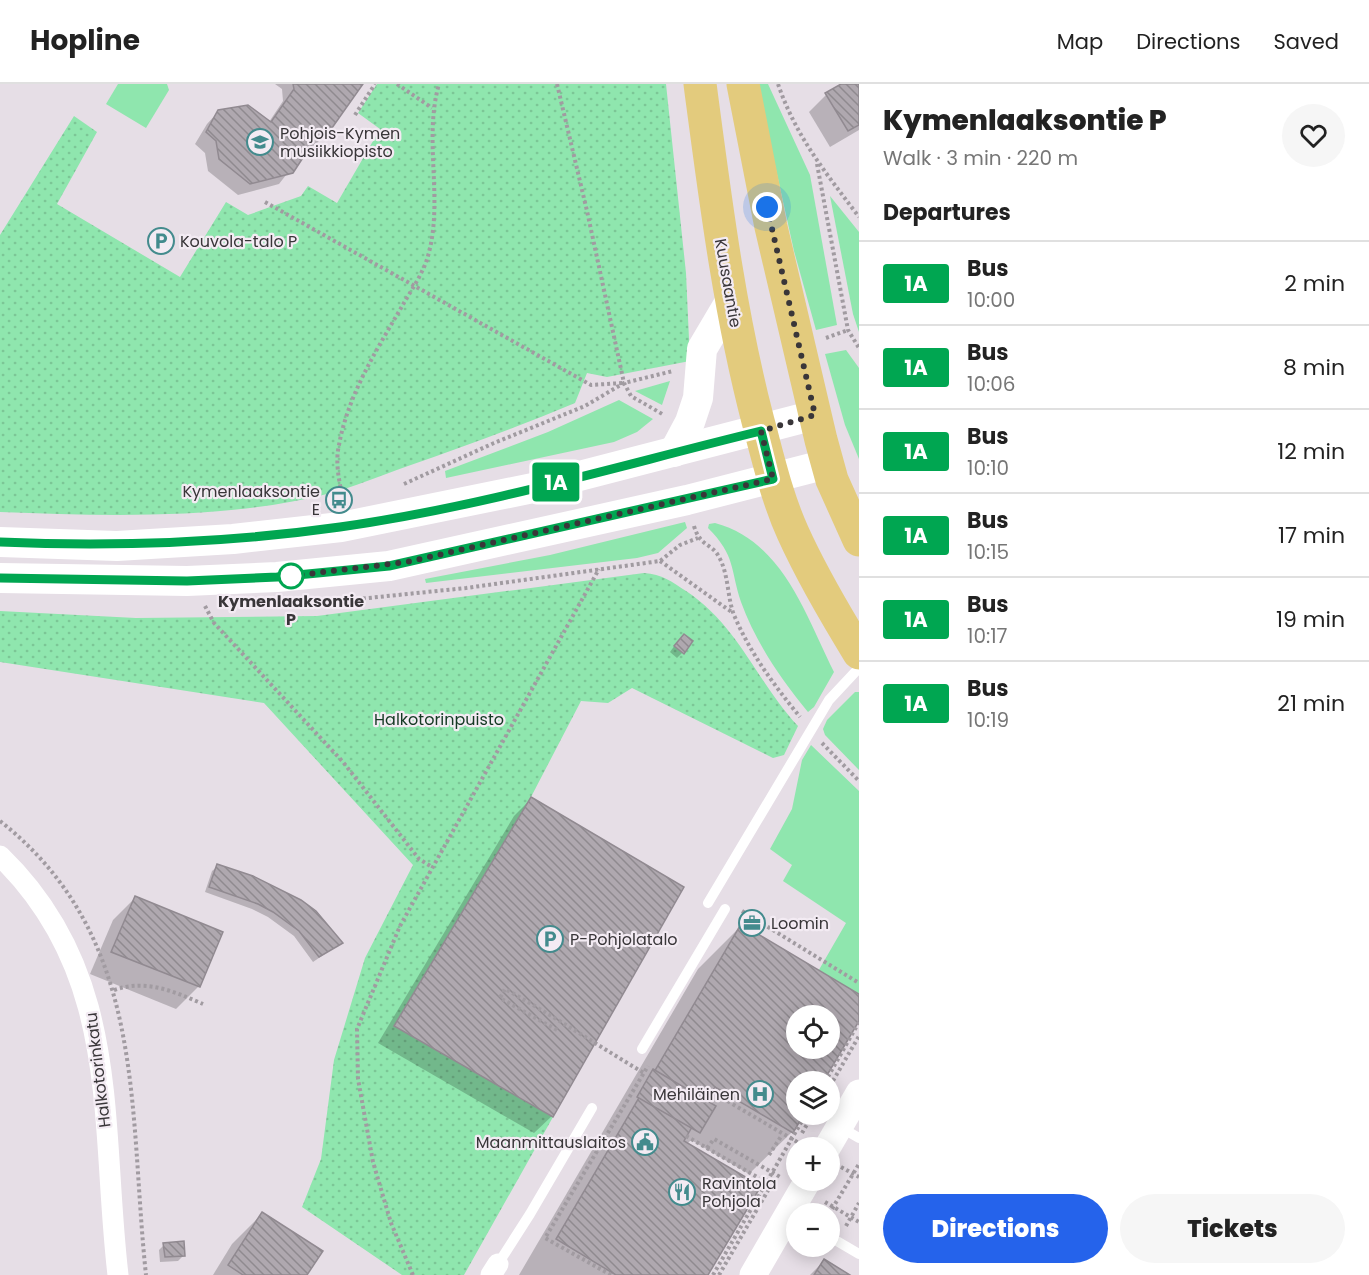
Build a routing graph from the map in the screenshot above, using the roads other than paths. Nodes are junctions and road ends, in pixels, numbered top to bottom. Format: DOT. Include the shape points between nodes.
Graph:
graph roads {
  1 [pos="700,84"];
  2 [pos="743,84"];
  3 [pos="731,300"];
  4 [pos="815,415"];
  5 [pos="761,431"];
  6 [pos="674,452"];
  7 [pos="827,464"];
  8 [pos="773,479"];
  9 [pos="859,540"];
  10 [pos="0,542"];
  11 [pos="0,578"];
  12 [pos="859,653"];
  13 [pos="859,668"];
  14 [pos="0,856"];
  15 [pos="708,903"];
  16 [pos="725,909"];
  17 [pos="642,1049"];
  18 [pos="859,1093"];
  19 [pos="592,1108"];
  20 [pos="842,1138"];
  21 [pos="786,1226"];
  22 [pos="840,1243"];
  23 [pos="859,1254"];
  24 [pos="494,1269"];
  25 [pos="118,1275"];
  26 [pos="753,1275"];
  1 -- 3 [label="main road, Kuusaantie"];
  2 -- 4 [label="main road" via="771,227"];
  3 -- 5 [label="main road, Kuusaantie"];
  3 -- 6 [label="main road" via="702,349 698,398"];
  4 -- 5 [label="main road"];
  4 -- 7 [label="main road"];
  5 -- 6 [label="main road"];
  5 -- 8 [label="main road, Kuusaantie"];
  6 -- 10 [label="main road" via="522,490 340,527 117,546"];
  7 -- 8 [label="main road"];
  7 -- 9 [label="main road"];
  8 -- 11 [label="main road" via="389,566 187,581"];
  8 -- 12 [label="main road, Kuusaantie" via="793,532"];
  13 -- 15 [label="lane" via="829,700"];
  14 -- 25 [label="street, Halkotorinkatu" via="32,891 61,936 90,1006 99,1053"];
  16 -- 17 [label="lane"];
  18 -- 20 [label="street"];
  19 -- 24 [label="lane"];
  21 -- 26 [label="street"];
  22 -- 23 [label="lane"];
}
